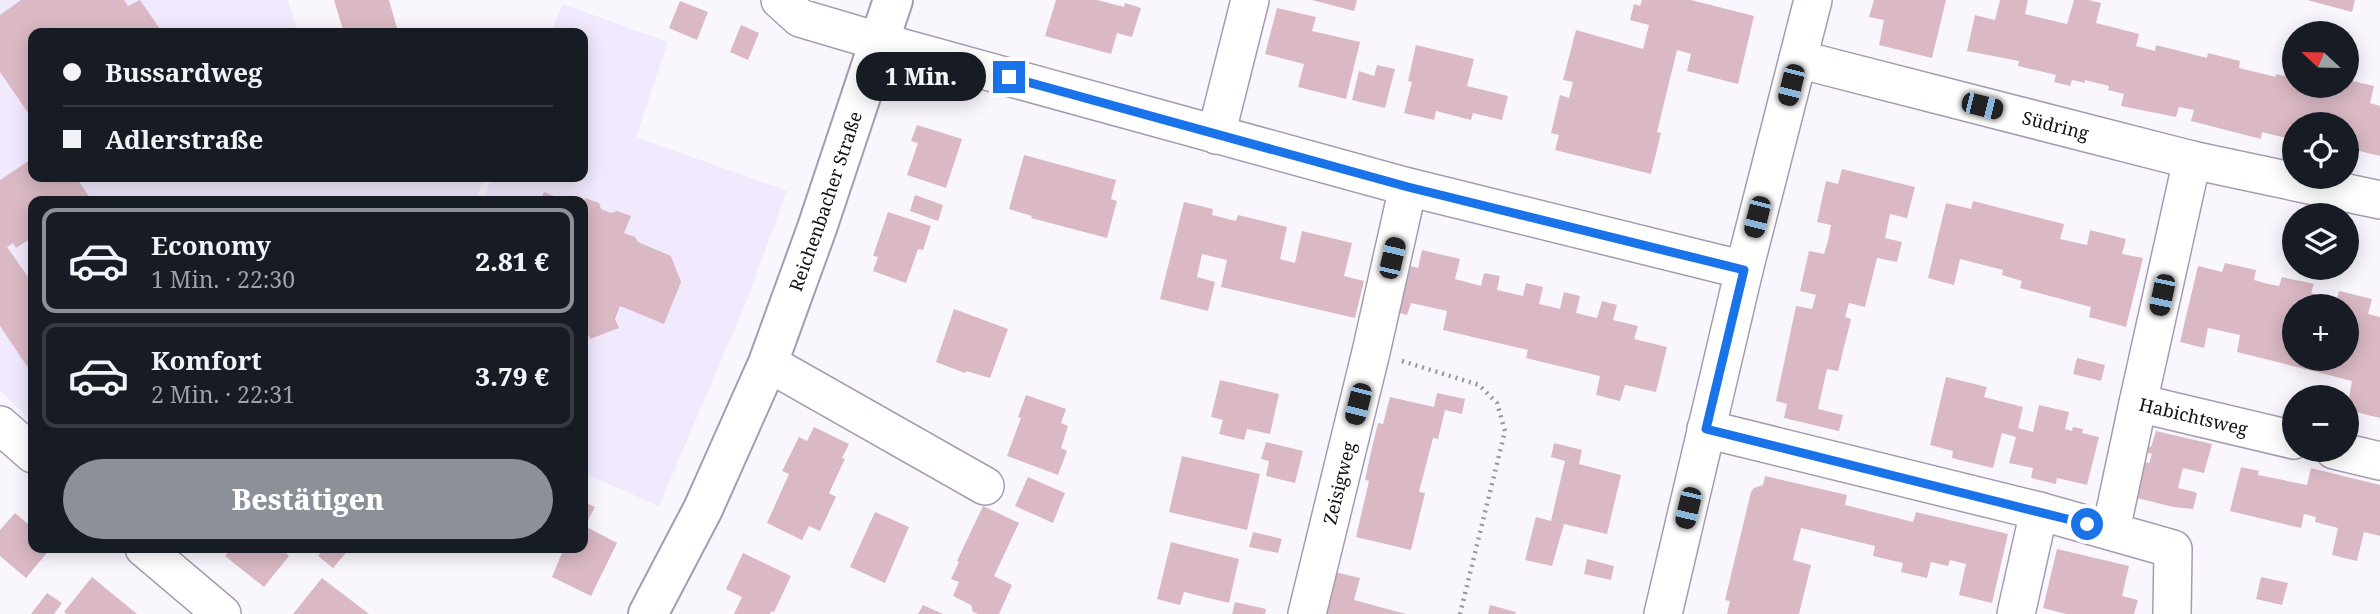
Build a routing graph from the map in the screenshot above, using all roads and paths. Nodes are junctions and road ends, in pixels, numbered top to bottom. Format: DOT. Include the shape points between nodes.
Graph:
graph roads {
  1 [pos="780,0"];
  2 [pos="893,0"];
  3 [pos="1250,0"];
  4 [pos="1812,0"];
  5 [pos="881,42"];
  6 [pos="1798,59"];
  7 [pos="1216,135"];
  8 [pos="2192,160"];
  9 [pos="1408,187"];
  10 [pos="2380,200"];
  11 [pos="1744,270"];
  12 [pos="1371,352"];
  13 [pos="768,363"];
  14 [pos="2138,403"];
  15 [pos="0,425"];
  16 [pos="1706,429"];
  17 [pos="2282,437"];
  18 [pos="28,450"];
  19 [pos="2359,456"];
  20 [pos="2380,461"];
  21 [pos="985,486"];
  22 [pos="2039,511"];
  23 [pos="2111,530"];
  24 [pos="150,553"];
  25 [pos="222,614"];
  26 [pos="648,614"];
  27 [pos="1307,614"];
  28 [pos="1460,614"];
  29 [pos="1663,614"];
  30 [pos="2016,614"];
  31 [pos="2172,614"];
  1 -- 5 [label="street" via="800,18"];
  2 -- 5 [label="street, Reichenbacher Straße"];
  3 -- 7 [label="street"];
  4 -- 6 [label="street"];
  5 -- 7 [label="street"];
  5 -- 13 [label="street, Reichenbacher Straße"];
  6 -- 8 [label="street, Südring"];
  6 -- 11 [label="street"];
  7 -- 9 [label="street"];
  8 -- 10 [label="street, Südring"];
  8 -- 14 [label="street"];
  9 -- 11 [label="street"];
  9 -- 12 [label="street, Zeisigweg"];
  11 -- 16 [label="street"];
  12 -- 27 [label="street, Zeisigweg"];
  12 -- 28 [label="path" via="1479,385 1497,402 1505,431"];
  13 -- 21 [label="street"];
  13 -- 26 [label="street, Reichenbacher Straße" via="703,509"];
  14 -- 17 [label="street, Habichtsweg"];
  14 -- 23 [label="street, Habichtsweg"];
  15 -- 18 [label="street"];
  16 -- 22 [label="street"];
  16 -- 29 [label="street"];
  19 -- 20 [label="street"];
  22 -- 23 [label="street"];
  22 -- 30 [label="street"];
  23 -- 31 [label="street" via="2173,549"];
  24 -- 25 [label="street"];
}
